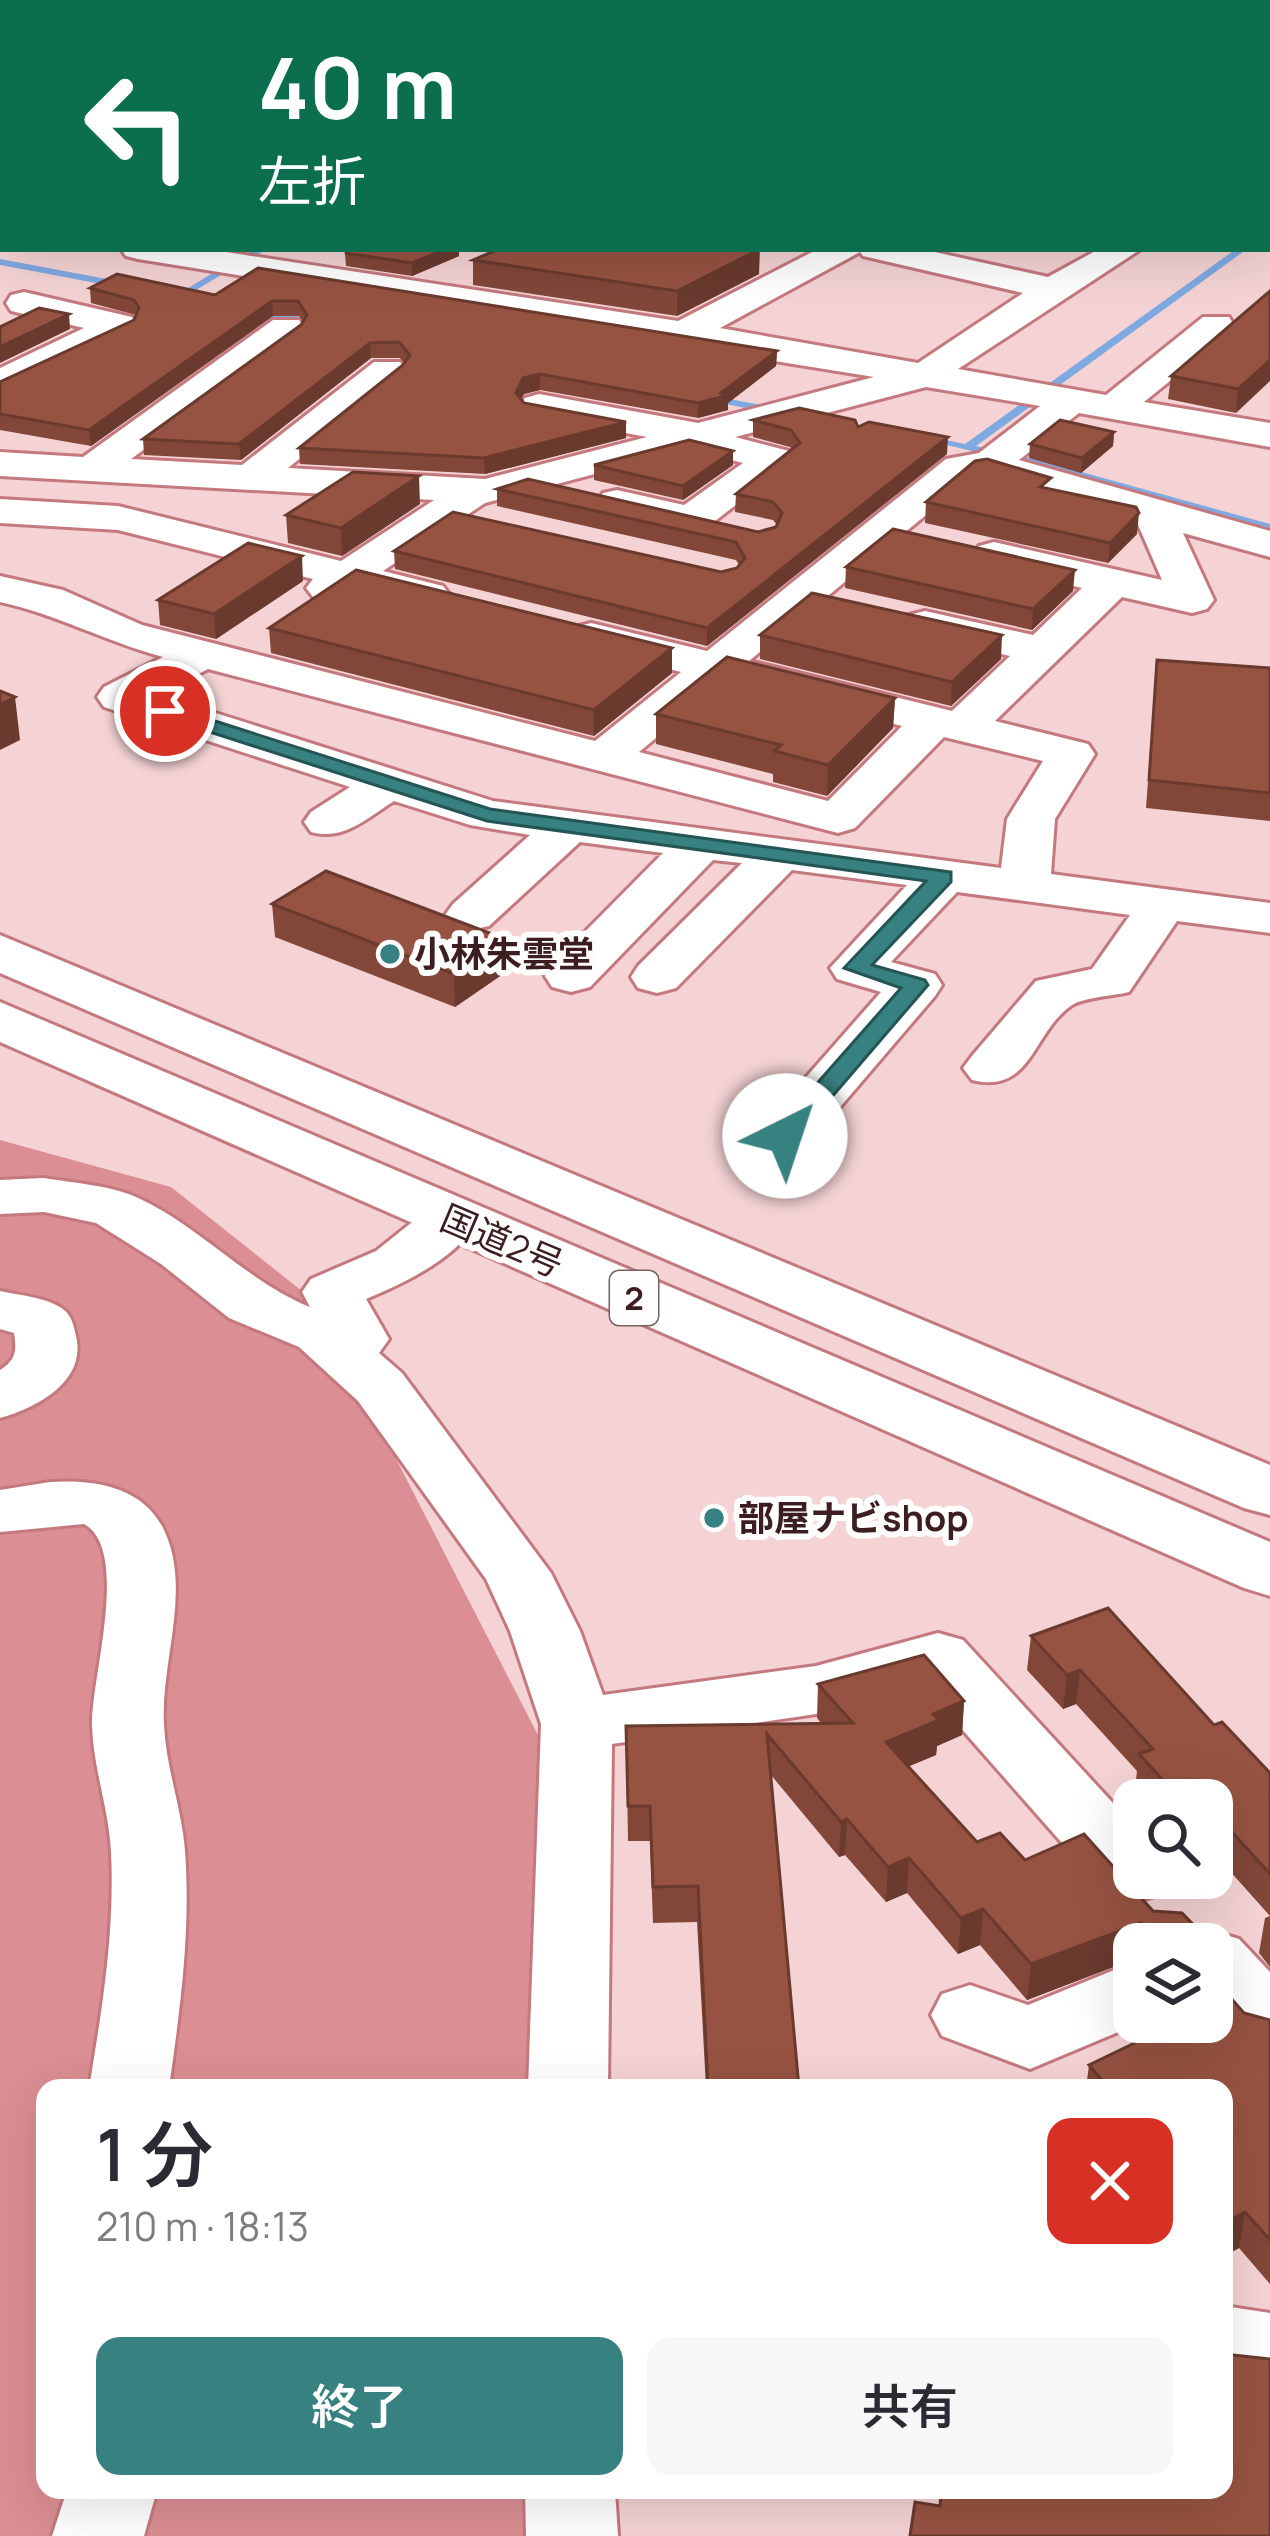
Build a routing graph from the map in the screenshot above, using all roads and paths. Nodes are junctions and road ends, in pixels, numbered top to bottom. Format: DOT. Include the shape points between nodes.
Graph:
graph roads {
  1 [pos="157,252"];
  2 [pos="838,252"];
  3 [pos="888,252"];
  4 [pos="1024,252"];
  5 [pos="1119,252"];
  6 [pos="477,266"];
  7 [pos="990,275"];
  8 [pos="1053,290"];
  9 [pos="416,292"];
  10 [pos="24,303"];
  11 [pos="1216,325"];
  12 [pos="286,328"];
  13 [pos="683,333"];
  14 [pos="387,370"];
  15 [pos="923,376"];
  16 [pos="0,383"];
  17 [pos="1053,398"];
  18 [pos="538,406"];
  19 [pos="1113,408"];
  20 [pos="1270,435"];
  21 [pos="699,437"];
  22 [pos="990,463"];
  23 [pos="0,464"];
  24 [pos="92,469"];
  25 [pos="251,478"];
  26 [pos="528,481"];
  27 [pos="460,501"];
  28 [pos="1152,510"];
  29 [pos="0,511"];
  30 [pos="691,519"];
  31 [pos="514,526"];
  32 [pos="735,528"];
  33 [pos="883,530"];
  34 [pos="1270,544"];
  35 [pos="348,575"];
  36 [pos="1113,582"];
  37 [pos="0,589"];
  38 [pos="802,596"];
  39 [pos="463,604"];
  40 [pos="845,606"];
  41 [pos="889,616"];
  42 [pos="554,627"];
  43 [pos="1042,650"];
  44 [pos="214,656"];
  45 [pos="715,667"];
  46 [pos="948,724"];
  47 [pos="606,756"];
  48 [pos="389,783"];
  49 [pos="328,822"];
  50 [pos="570,825"];
  51 [pos="704,841"];
  52 [pos="781,853"];
  53 [pos="943,877"];
  54 [pos="1024,889"];
  55 [pos="1163,905"];
  56 [pos="471,915"];
  57 [pos="1270,918"];
  58 [pos="0,952"];
  59 [pos="571,976"];
  60 [pos="657,977"];
  61 [pos="0,1020"];
  62 [pos="991,1068"];
  63 [pos="785,1136"];
  64 [pos="0,1197"];
  65 [pos="452,1219"];
  66 [pos="0,1309"];
  67 [pos="902,1337"];
  68 [pos="343,1354"];
  69 [pos="0,1398"];
  70 [pos="1270,1473"];
  71 [pos="1270,1492"];
  72 [pos="0,1510"];
  73 [pos="1270,1571"];
  74 [pos="578,1724"];
  75 [pos="1113,1851"];
  76 [pos="1157,1899"];
  77 [pos="1179,1923"];
  78 [pos="1233,1983"];
  79 [pos="1113,2002"];
  80 [pos="970,2014"];
  81 [pos="1270,2024"];
  82 [pos="130,2079"];
  83 [pos="568,2079"];
  84 [pos="1233,2344"];
  85 [pos="1270,2350"];
  86 [pos="109,2499"];
  87 [pos="570,2499"];
  88 [pos="98,2536"];
  89 [pos="572,2536"];
  1 -- 9 [label="street"];
  2 -- 13 [label="street"];
  3 -- 7 [label="street"];
  4 -- 7 [label="street"];
  5 -- 8 [label="street"];
  6 -- 9 [label="street"];
  7 -- 8 [label="street"];
  8 -- 15 [label="street"];
  9 -- 13 [label="street"];
  10 -- 16 [label="street" via="119,325"];
  11 -- 19 [label="street"];
  12 -- 24 [label="street"];
  13 -- 15 [label="street"];
  14 -- 25 [label="street"];
  15 -- 17 [label="street"];
  15 -- 21 [label="street"];
  17 -- 19 [label="street"];
  17 -- 22 [label="street"];
  18 -- 21 [label="street"];
  19 -- 20 [label="street"];
  21 -- 26 [label="street"];
  21 -- 30 [label="street" via="775,459"];
  22 -- 28 [label="street"];
  22 -- 33 [label="street" via="960,467"];
  23 -- 24 [label="street"];
  24 -- 25 [label="street"];
  25 -- 27 [label="street"];
  26 -- 27 [label="street"];
  26 -- 30 [label="street"];
  27 -- 31 [label="street"];
  27 -- 35 [label="street"];
  28 -- 34 [label="street"];
  28 -- 36 [label="street" via="1192,600"];
  29 -- 35 [label="street" via="118,518"];
  30 -- 32 [label="street"];
  33 -- 36 [label="street"];
  33 -- 38 [label="street"];
  35 -- 39 [label="street"];
  35 -- 44 [label="street"];
  36 -- 43 [label="street"];
  37 -- 44 [label="street"];
  38 -- 40 [label="street"];
  38 -- 45 [label="street"];
  41 -- 43 [label="street"];
  42 -- 45 [label="street"];
  43 -- 46 [label="street"];
  44 -- 47 [label="street"];
  44 -- 48 [label="street" via="120,697"];
  45 -- 46 [label="street"];
  45 -- 47 [label="street"];
  46 -- 47 [label="street" via="838,818"];
  46 -- 54 [label="street" via="1071,754 1031,819"];
  48 -- 49 [label="street"];
  48 -- 50 [label="street" via="487,815"];
  50 -- 51 [label="street"];
  50 -- 56 [label="street"];
  51 -- 52 [label="street"];
  51 -- 59 [label="street"];
  52 -- 53 [label="street"];
  52 -- 60 [label="street"];
  53 -- 54 [label="street"];
  53 -- 63 [label="street" via="856,968 916,985"];
  54 -- 55 [label="street"];
  55 -- 57 [label="street"];
  55 -- 62 [label="street" via="1110,980 1055,992"];
  58 -- 67 [label="highway, 国道2号 / 2"];
  61 -- 65 [label="highway, 国道2号 / 2"];
  64 -- 68 [label="street" via="114,1209 251,1305 321,1334"];
  65 -- 68 [label="street" via="397,1264 332,1292 358,1339"];
  65 -- 73 [label="highway, 国道2号 / 2"];
  66 -- 69 [label="street" via="42,1322 48,1349 40,1373"];
  67 -- 70 [label="highway"];
  67 -- 71 [label="highway, 国道2号 / 2"];
  68 -- 74 [label="street" via="380,1387 517,1573"];
  72 -- 82 [label="street" via="74,1502 108,1508 129,1527 139,1568 128,1724 148,1851 147,1964"];
  74 -- 75 [label="street" via="816,1690 938,1657"];
  74 -- 83 [label="street"];
  76 -- 77 [label="street"];
  78 -- 81 [label="street"];
  79 -- 80 [label="street" via="1030,2038"];
  84 -- 85 [label="street"];
  86 -- 88 [label="street"];
  87 -- 89 [label="street"];
}
